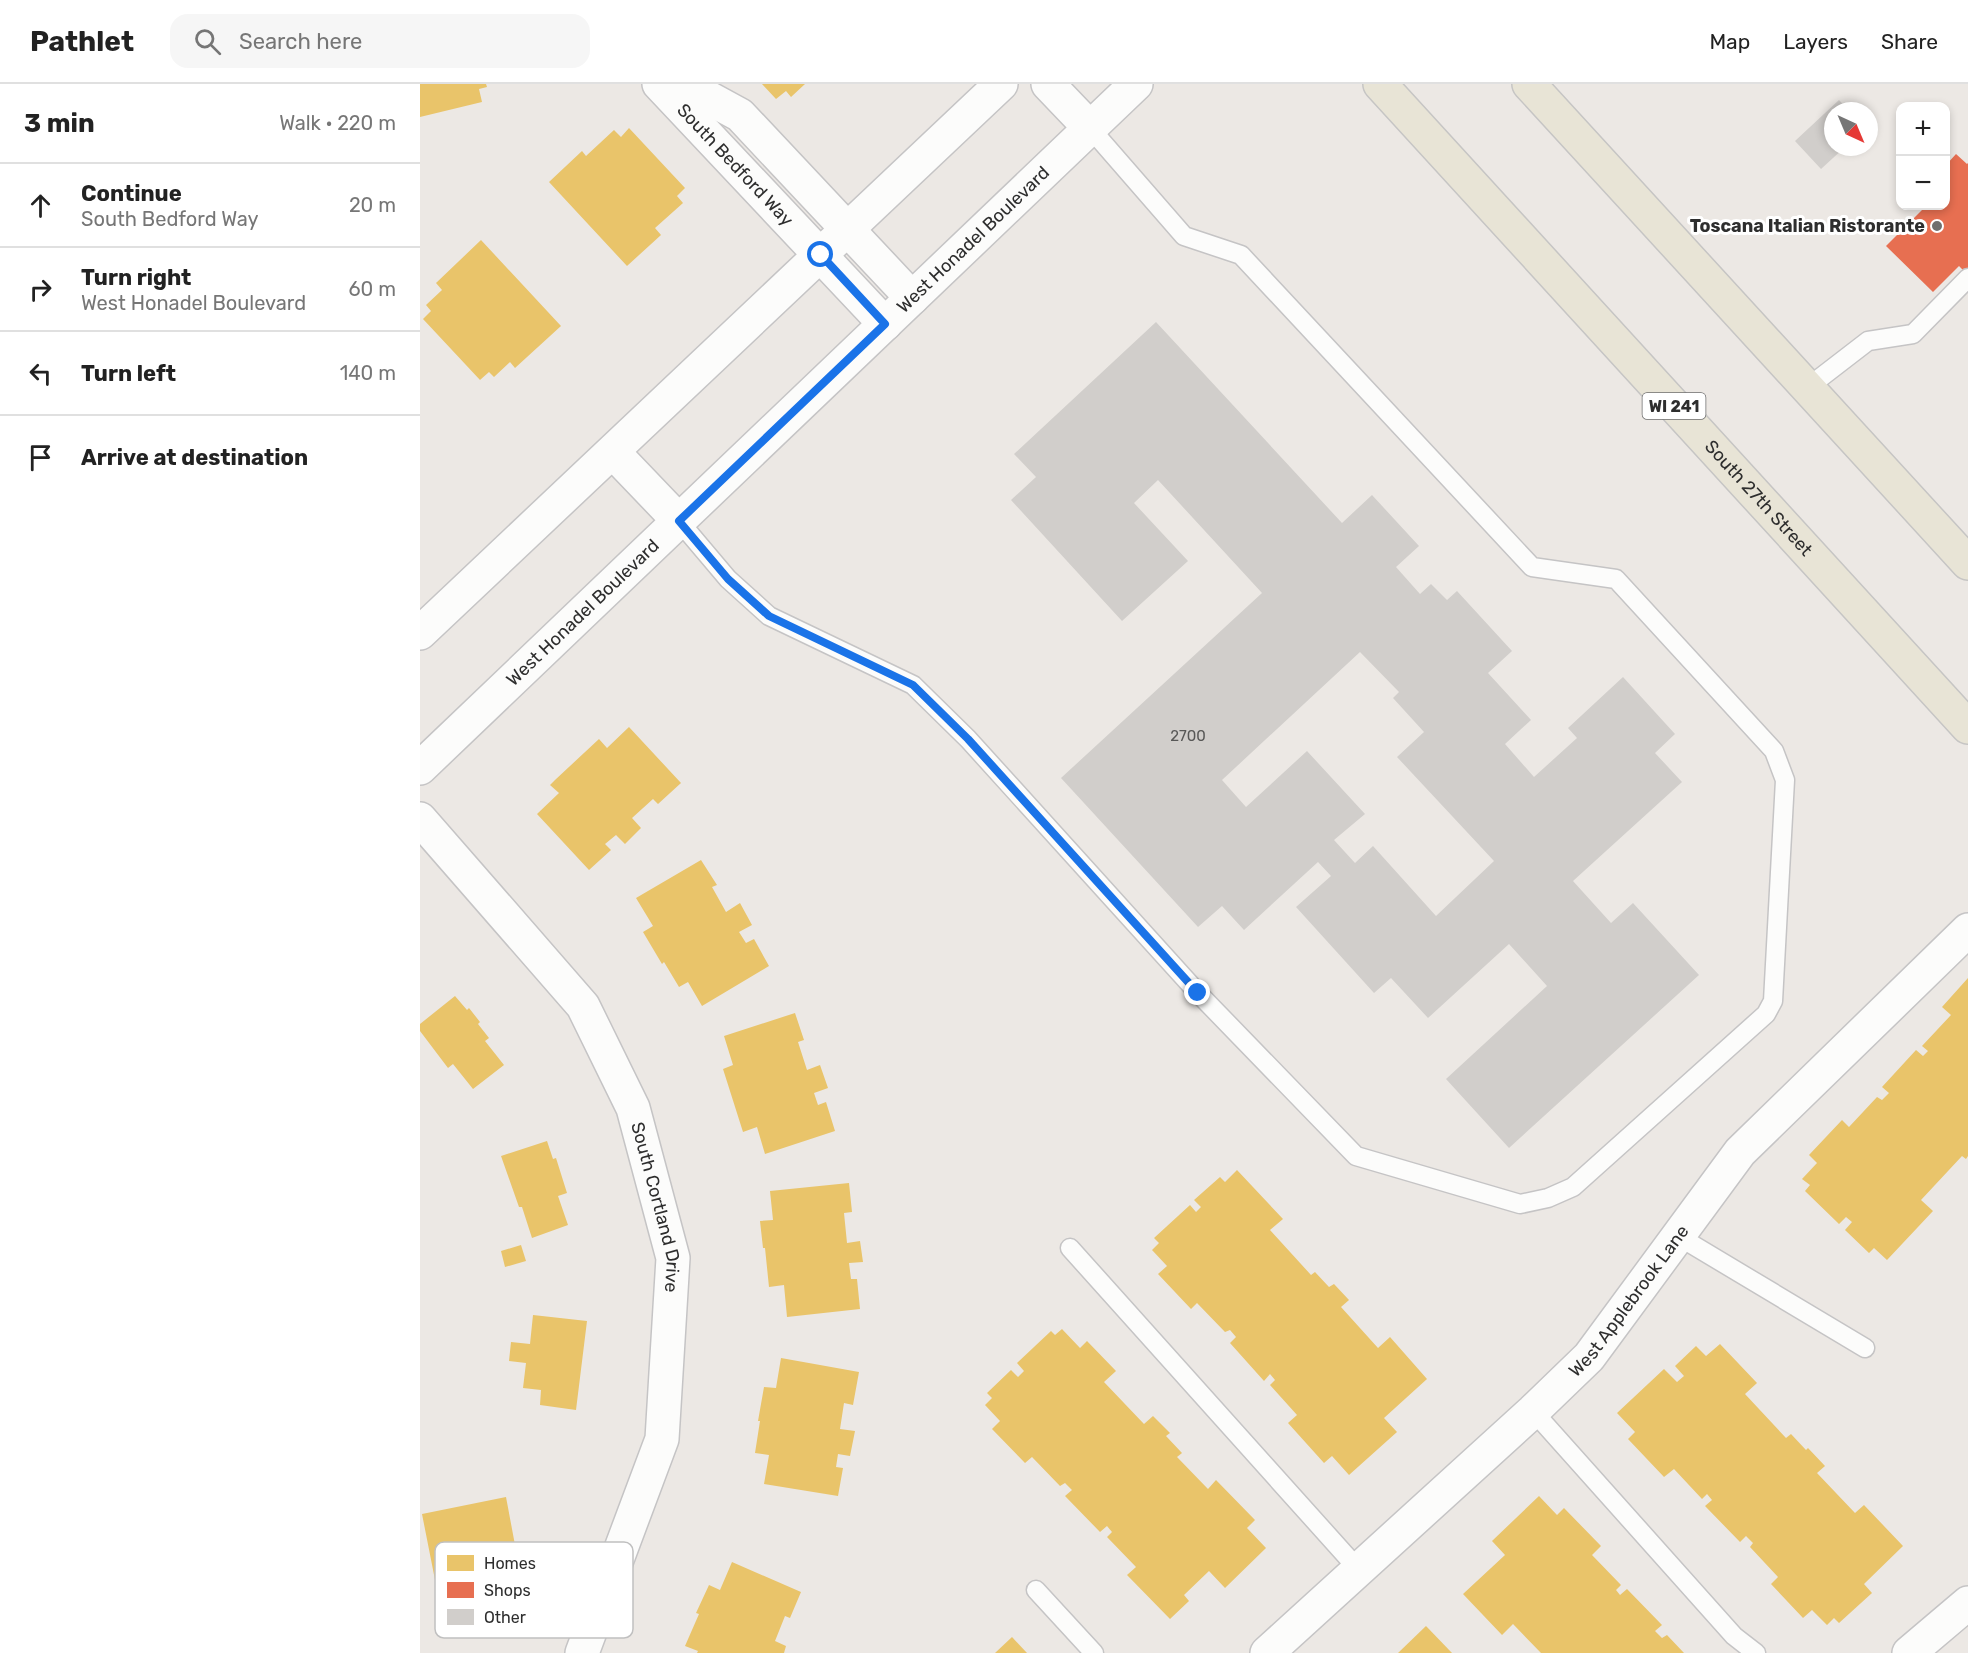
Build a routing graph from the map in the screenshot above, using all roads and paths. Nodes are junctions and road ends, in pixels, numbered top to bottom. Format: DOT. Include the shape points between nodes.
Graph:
graph roads {
  1 [pos="659,84"];
  2 [pos="683,84"];
  3 [pos="1001,84"];
  4 [pos="1048,84"];
  5 [pos="1136,84"];
  6 [pos="1380,84"];
  7 [pos="1529,84"];
  8 [pos="1090,128"];
  9 [pos="848,229"];
  10 [pos="821,255"];
  11 [pos="1968,278"];
  12 [pos="912,298"];
  13 [pos="885,324"];
  14 [pos="1807,388"];
  15 [pos="613,452"];
  16 [pos="679,521"];
  17 [pos="1968,563"];
  18 [pos="420,633"];
  19 [pos="1968,728"];
  20 [pos="420,768"];
  21 [pos="420,819"];
  22 [pos="1968,930"];
  23 [pos="1678,1236"];
  24 [pos="1070,1248"];
  25 [pos="1865,1348"];
  26 [pos="1533,1411"];
  27 [pos="623,1542"];
  28 [pos="1358,1569"];
  29 [pos="1036,1590"];
  30 [pos="1968,1603"];
  31 [pos="588,1638"];
  32 [pos="582,1653"];
  33 [pos="1094,1653"];
  34 [pos="1267,1653"];
  35 [pos="1756,1653"];
  36 [pos="1909,1653"];
  1 -- 10 [label="street, South Bedford Way"];
  2 -- 9 [label="street, South Bedford Way" via="740,115"];
  3 -- 9 [label="street"];
  4 -- 8 [label="street"];
  5 -- 8 [label="street, West Honadel Boulevard"];
  6 -- 19 [label="main road, South 27th Street / WI 241"];
  7 -- 14 [label="main road"];
  8 -- 12 [label="street, West Honadel Boulevard"];
  8 -- 16 [label="lane" via="1184,236 1241,255 1532,567 1616,579 1774,751 1785,780 1773,1001 1766,1014 1574,1188 1548,1198 1520,1204 1356,1156 1198,993 968,739 913,685 769,616 728,579"];
  9 -- 10 [label="street"];
  9 -- 12 [label="street, South Bedford Way"];
  10 -- 13 [label="street, South Bedford Way"];
  10 -- 15 [label="street"];
  11 -- 14 [label="lane" via="1913,334 1868,341"];
  12 -- 13 [label="street, West Honadel Boulevard"];
  13 -- 16 [label="street, West Honadel Boulevard"];
  14 -- 17 [label="main road"];
  15 -- 16 [label="street"];
  15 -- 18 [label="street"];
  16 -- 20 [label="street, West Honadel Boulevard"];
  21 -- 27 [label="street, South Cortland Drive" via="583,1006 633,1108 673,1258 662,1439"];
  22 -- 23 [label="street, West Applebrook Lane" via="1740,1152"];
  23 -- 25 [label="lane"];
  23 -- 26 [label="street, West Applebrook Lane" via="1589,1357"];
  24 -- 28 [label="lane"];
  26 -- 28 [label="street, West Applebrook Lane"];
  26 -- 35 [label="lane" via="1734,1636"];
  28 -- 34 [label="street, West Applebrook Lane"];
  29 -- 33 [label="lane"];
  30 -- 36 [label="street"];
  31 -- 32 [label="street, South Cortland Drive"];
}
